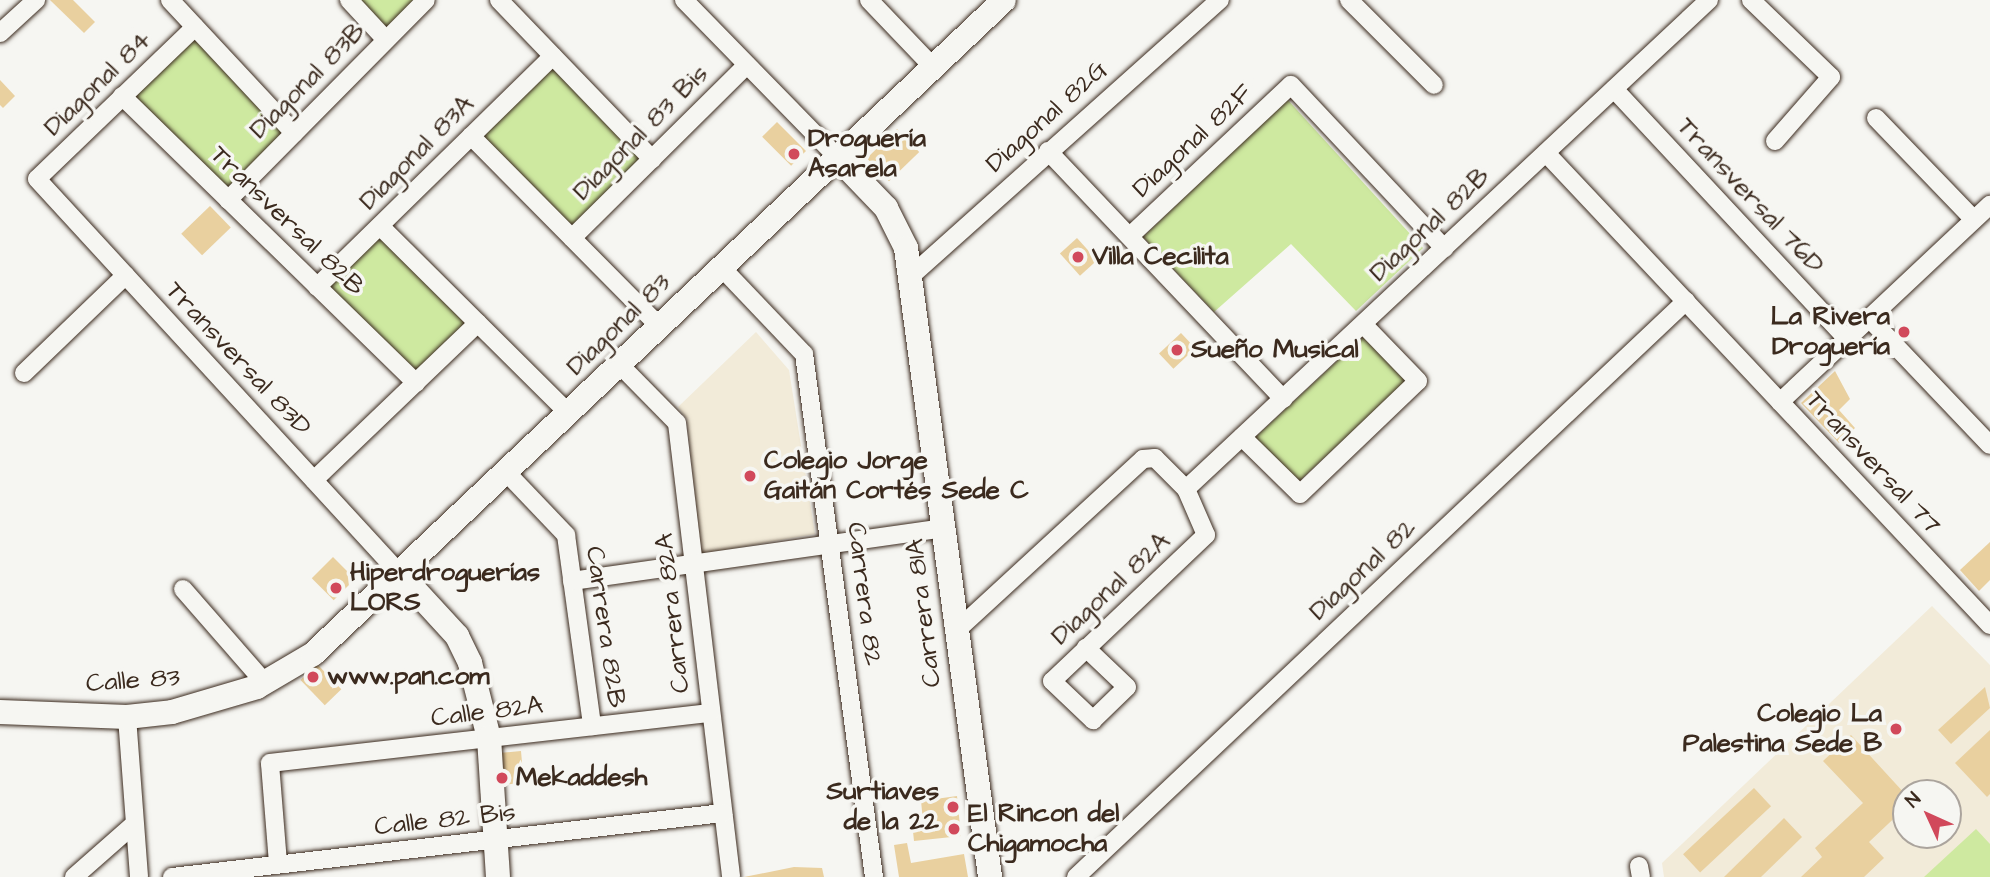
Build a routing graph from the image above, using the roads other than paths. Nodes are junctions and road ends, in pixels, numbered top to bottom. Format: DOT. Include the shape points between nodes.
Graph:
graph roads {
  1 [pos="36,0"];
  2 [pos="170,0"];
  3 [pos="349,0"];
  4 [pos="426,0"];
  5 [pos="499,0"];
  6 [pos="684,0"];
  7 [pos="869,0"];
  8 [pos="1004,0"];
  9 [pos="1220,0"];
  10 [pos="1349,0"];
  11 [pos="1709,0"];
  12 [pos="1751,0"];
  13 [pos="195,27"];
  14 [pos="0,33"];
  15 [pos="386,40"];
  16 [pos="553,55"];
  17 [pos="747,65"];
  18 [pos="933,67"];
  19 [pos="1434,85"];
  20 [pos="1614,89"];
  21 [pos="122,96"];
  22 [pos="1876,118"];
  23 [pos="294,133"];
  24 [pos="471,136"];
  25 [pos="1775,141"];
  26 [pos="1048,151"];
  27 [pos="1546,153"];
  28 [pos="837,157"];
  29 [pos="652,159"];
  30 [pos="37,179"];
  31 [pos="228,200"];
  32 [pos="1990,205"];
  33 [pos="1974,220"];
  34 [pos="380,226"];
  35 [pos="1131,235"];
  36 [pos="572,238"];
  37 [pos="1444,248"];
  38 [pos="722,268"];
  39 [pos="126,275"];
  40 [pos="912,275"];
  41 [pos="317,287"];
  42 [pos="1686,301"];
  43 [pos="1869,318"];
  44 [pos="478,323"];
  45 [pos="1363,324"];
  46 [pos="660,327"];
  47 [pos="1847,339"];
  48 [pos="620,365"];
  49 [pos="24,373"];
  50 [pos="415,383"];
  51 [pos="1283,399"];
  52 [pos="1780,402"];
  53 [pos="569,414"];
  54 [pos="1242,437"];
  55 [pos="1990,445"];
  56 [pos="507,473"];
  57 [pos="314,480"];
  58 [pos="1186,489"];
  59 [pos="944,528"];
  60 [pos="831,544"];
  61 [pos="695,561"];
  62 [pos="401,575"];
  63 [pos="572,581"];
  64 [pos="183,589"];
  65 [pos="1990,625"];
  66 [pos="956,631"];
  67 [pos="1086,648"];
  68 [pos="265,682"];
  69 [pos="0,712"];
  70 [pos="710,713"];
  71 [pos="127,717"];
  72 [pos="592,726"];
  73 [pos="489,738"];
  74 [pos="723,813"];
  75 [pos="131,827"];
  76 [pos="496,842"];
  77 [pos="278,863"];
  78 [pos="74,877"];
  79 [pos="139,877"];
  80 [pos="172,877"];
  81 [pos="498,877"];
  82 [pos="731,877"];
  83 [pos="874,877"];
  84 [pos="990,877"];
  85 [pos="1076,877"];
  1 -- 14 [label="street"];
  2 -- 13 [label="street"];
  3 -- 15 [label="street"];
  4 -- 15 [label="street, Diagonal 83B"];
  5 -- 16 [label="street"];
  6 -- 17 [label="street"];
  7 -- 18 [label="street"];
  8 -- 18 [label="street, Diagonal 83"];
  9 -- 26 [label="street, Diagonal 82G"];
  10 -- 19 [label="street"];
  11 -- 20 [label="street, Diagonal 82B"];
  12 -- 25 [label="street" via="1831,77"];
  13 -- 21 [label="street, Diagonal 84"];
  13 -- 23 [label="street"];
  15 -- 23 [label="street, Diagonal 83B"];
  16 -- 24 [label="street, Diagonal 83A"];
  16 -- 29 [label="street"];
  17 -- 28 [label="street"];
  17 -- 29 [label="street, Diagonal 83 Bis"];
  18 -- 28 [label="street, Diagonal 83"];
  20 -- 27 [label="street, Diagonal 82B"];
  20 -- 47 [label="street, Transversal 76D"];
  21 -- 30 [label="street, Diagonal 84"];
  21 -- 31 [label="street, Transversal 82B"];
  22 -- 33 [label="street"];
  23 -- 31 [label="street, Diagonal 83B"];
  24 -- 34 [label="street, Diagonal 83A"];
  24 -- 36 [label="street"];
  26 -- 35 [label="street"];
  26 -- 40 [label="street, Diagonal 82G"];
  27 -- 37 [label="street, Diagonal 82B"];
  27 -- 42 [label="street, Transversal 77"];
  28 -- 38 [label="street, Diagonal 83"];
  28 -- 40 [label="street, Carrera 81A" via="898,227"];
  29 -- 36 [label="street, Diagonal 83 Bis"];
  30 -- 39 [label="street, Transversal 83D"];
  31 -- 41 [label="street, Transversal 82B"];
  32 -- 33 [label="street"];
  33 -- 43 [label="street"];
  34 -- 41 [label="street, Diagonal 83A"];
  34 -- 44 [label="street"];
  35 -- 37 [label="street, Diagonal 82F" via="1291,85"];
  35 -- 51 [label="street"];
  36 -- 46 [label="street"];
  37 -- 45 [label="street, Diagonal 82B"];
  38 -- 46 [label="street, Diagonal 83"];
  38 -- 60 [label="street, Carrera 82" via="804,354"];
  39 -- 49 [label="street"];
  39 -- 57 [label="street, Transversal 83D"];
  40 -- 59 [label="street, Carrera 81A"];
  41 -- 50 [label="street, Transversal 82B"];
  42 -- 52 [label="street, Transversal 77"];
  42 -- 85 [label="street, Diagonal 82"];
  43 -- 47 [label="street"];
  43 -- 55 [label="street"];
  44 -- 50 [label="street"];
  44 -- 53 [label="street"];
  45 -- 51 [label="street, Diagonal 82B"];
  45 -- 54 [label="street" via="1418,381 1300,494"];
  46 -- 48 [label="street, Diagonal 83"];
  47 -- 52 [label="street"];
  48 -- 53 [label="street, Diagonal 83"];
  48 -- 61 [label="street, Carrera 82A" via="677,423"];
  50 -- 57 [label="street"];
  51 -- 54 [label="street, Diagonal 82B"];
  52 -- 65 [label="street, Transversal 77"];
  53 -- 56 [label="street, Diagonal 83"];
  54 -- 58 [label="street, Diagonal 82B"];
  56 -- 62 [label="street, Diagonal 83"];
  56 -- 63 [label="street, Carrera 82B" via="566,536"];
  57 -- 62 [label="street, Transversal 83D"];
  58 -- 66 [label="street" via="1149,457"];
  58 -- 67 [label="street, Diagonal 82A" via="1206,535"];
  59 -- 60 [label="street"];
  59 -- 66 [label="street, Carrera 81A"];
  60 -- 61 [label="street"];
  60 -- 83 [label="street, Carrera 82"];
  61 -- 63 [label="street"];
  61 -- 70 [label="street, Carrera 82A"];
  62 -- 68 [label="street, Diagonal 83" via="313,654"];
  62 -- 73 [label="street" via="457,636"];
  63 -- 72 [label="street, Carrera 82B"];
  64 -- 68 [label="street"];
  66 -- 84 [label="street, Carrera 81A"];
  67 -- 67 [label="street, Diagonal 82A" via="1052,681 1093,720 1127,687"];
  68 -- 71 [label="street, Calle 83" via="212,703"];
  69 -- 71 [label="street, Calle 83"];
  70 -- 72 [label="street, Calle 82A"];
  70 -- 74 [label="street, Carrera 82A"];
  71 -- 75 [label="street"];
  72 -- 73 [label="street, Calle 82A"];
  73 -- 76 [label="street"];
  73 -- 77 [label="street, Calle 82A" via="270,764"];
  74 -- 76 [label="street, Calle 82 Bis"];
  74 -- 82 [label="street, Carrera 82A"];
  75 -- 78 [label="street"];
  75 -- 79 [label="street"];
  76 -- 77 [label="street, Calle 82 Bis"];
  76 -- 81 [label="street"];
  77 -- 80 [label="street, Calle 82 Bis"];
}
